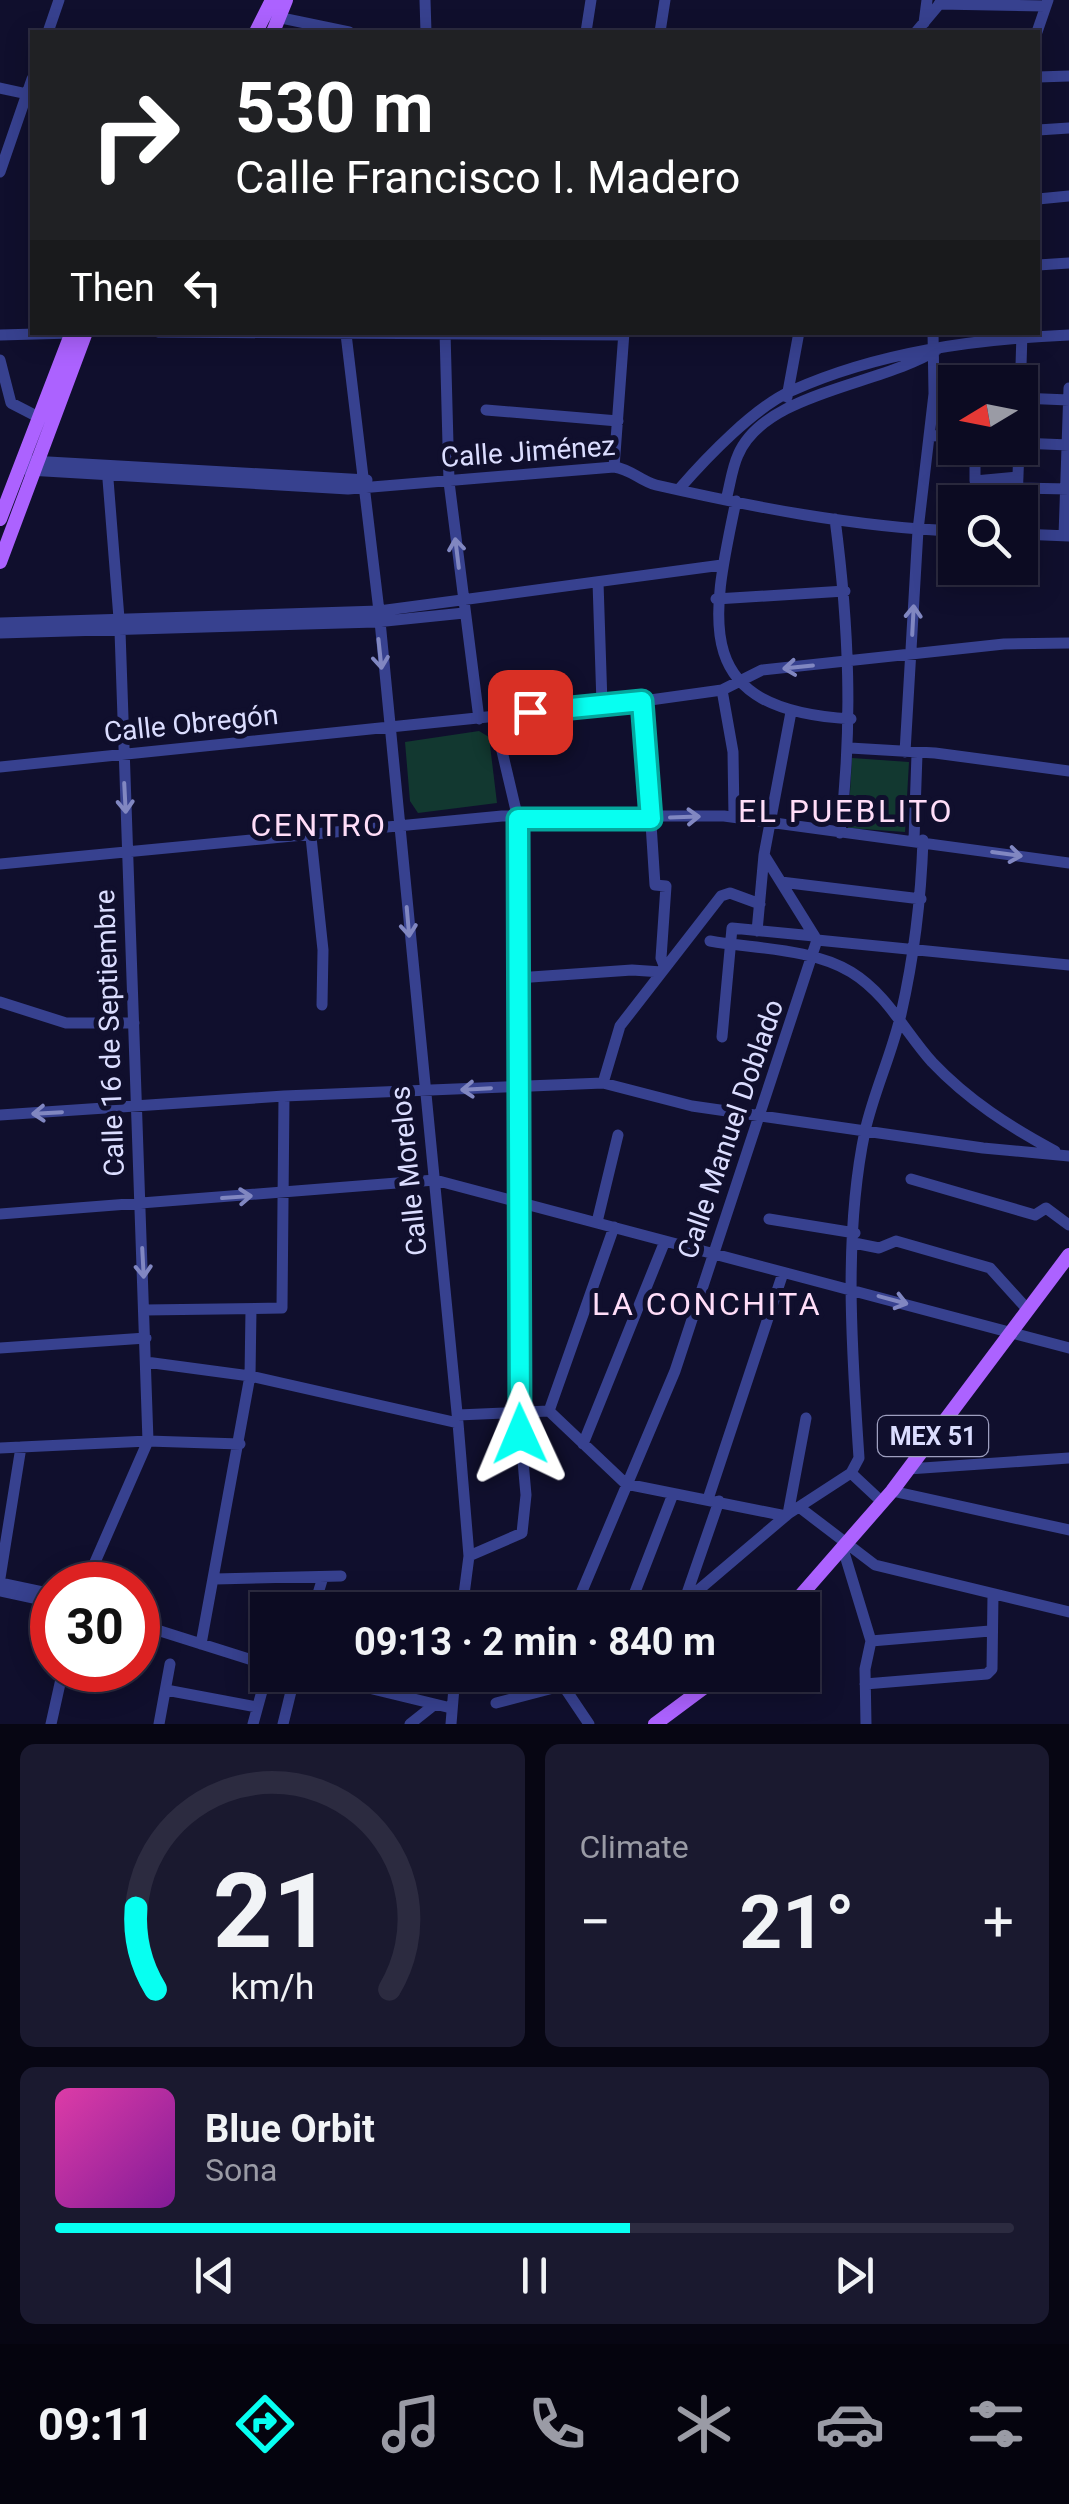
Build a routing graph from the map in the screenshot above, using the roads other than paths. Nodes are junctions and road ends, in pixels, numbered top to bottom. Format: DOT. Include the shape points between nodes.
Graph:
graph roads {
  1 [pos="59,0"];
  2 [pos="286,0"];
  3 [pos="424,0"];
  4 [pos="591,0"];
  5 [pos="665,0"];
  6 [pos="936,1"];
  7 [pos="1047,3"];
  8 [pos="280,20"];
  9 [pos="49,30"];
  10 [pos="338,30"];
  11 [pos="426,30"];
  12 [pos="586,30"];
  13 [pos="660,30"];
  14 [pos="921,30"];
  15 [pos="1038,30"];
  16 [pos="1069,76"];
  17 [pos="1040,77"];
  18 [pos="0,88"];
  19 [pos="30,94"];
  20 [pos="1069,128"];
  21 [pos="1040,130"];
  22 [pos="0,172"];
  23 [pos="1069,196"];
  24 [pos="1040,200"];
  25 [pos="1069,262"];
  26 [pos="1040,265"];
  27 [pos="30,334"];
  28 [pos="0,335"];
  29 [pos="71,335"];
  30 [pos="85,335"];
  31 [pos="346,335"];
  32 [pos="445,335"];
  33 [pos="624,335"];
  34 [pos="799,335"];
  35 [pos="1022,335"];
  36 [pos="1069,335"];
  37 [pos="935,344"];
  38 [pos="0,360"];
  39 [pos="1021,365"];
  40 [pos="1069,388"];
  41 [pos="788,392"];
  42 [pos="1038,399"];
  43 [pos="6,400"];
  44 [pos="1069,400"];
  45 [pos="786,406"];
  46 [pos="486,410"];
  47 [pos="44,420"];
  48 [pos="618,421"];
  49 [pos="930,436"];
  50 [pos="938,436"];
  51 [pos="1038,445"];
  52 [pos="1068,445"];
  53 [pos="28,465"];
  54 [pos="975,465"];
  55 [pos="1018,465"];
  56 [pos="614,467"];
  57 [pos="107,472"];
  58 [pos="448,482"];
  59 [pos="1018,482"];
  60 [pos="368,483"];
  61 [pos="1018,485"];
  62 [pos="680,488"];
  63 [pos="1067,489"];
  64 [pos="731,500"];
  65 [pos="0,519"];
  66 [pos="835,519"];
  67 [pos="918,530"];
  68 [pos="938,531"];
  69 [pos="1038,535"];
  70 [pos="1066,536"];
  71 [pos="0,562"];
  72 [pos="722,566"];
  73 [pos="598,582"];
  74 [pos="845,591"];
  75 [pos="716,599"];
  76 [pos="463,607"];
  77 [pos="377,616"];
  78 [pos="0,623"];
  79 [pos="119,624"];
  80 [pos="0,634"];
  81 [pos="1069,643"];
  82 [pos="912,652"];
  83 [pos="850,661"];
  84 [pos="739,680"];
  85 [pos="722,690"];
  86 [pos="642,701"];
  87 [pos="602,704"];
  88 [pos="791,712"];
  89 [pos="494,717"];
  90 [pos="479,719"];
  91 [pos="851,720"];
  92 [pos="388,727"];
  93 [pos="850,748"];
  94 [pos="911,753"];
  95 [pos="122,756"];
  96 [pos="0,767"];
  97 [pos="1069,771"];
  98 [pos="734,817"];
  99 [pos="518,819"];
  100 [pos="651,819"];
  101 [pos="769,823"];
  102 [pos="399,825"];
  103 [pos="840,833"];
  104 [pos="311,837"];
  105 [pos="918,840"];
  106 [pos="128,853"];
  107 [pos="764,855"];
  108 [pos="1069,862"];
  109 [pos="0,864"];
  110 [pos="780,882"];
  111 [pos="921,898"];
  112 [pos="753,901"];
  113 [pos="757,931"];
  114 [pos="816,938"];
  115 [pos="710,942"];
  116 [pos="729,945"];
  117 [pos="913,950"];
  118 [pos="814,957"];
  119 [pos="1069,966"];
  120 [pos="663,970"];
  121 [pos="517,978"];
  122 [pos="0,1002"];
  123 [pos="322,1004"];
  124 [pos="900,1016"];
  125 [pos="134,1023"];
  126 [pos="722,1038"];
  127 [pos="606,1084"];
  128 [pos="519,1087"];
  129 [pos="425,1092"];
  130 [pos="284,1096"];
  131 [pos="137,1108"];
  132 [pos="761,1115"];
  133 [pos="0,1116"];
  134 [pos="866,1128"];
  135 [pos="618,1135"];
  136 [pos="1064,1155"];
  137 [pos="912,1179"];
  138 [pos="435,1180"];
  139 [pos="284,1193"];
  140 [pos="520,1203"];
  141 [pos="140,1204"];
  142 [pos="0,1214"];
  143 [pos="769,1219"];
  144 [pos="596,1222"];
  145 [pos="1069,1225"];
  146 [pos="614,1227"];
  147 [pos="854,1238"];
  148 [pos="665,1241"];
  149 [pos="714,1255"];
  150 [pos="1069,1255"];
  151 [pos="783,1273"];
  152 [pos="854,1290"];
  153 [pos="251,1309"];
  154 [pos="145,1310"];
  155 [pos="1028,1310"];
  156 [pos="1012,1332"];
  157 [pos="146,1338"];
  158 [pos="0,1348"];
  159 [pos="1069,1348"];
  160 [pos="146,1362"];
  161 [pos="250,1376"];
  162 [pos="547,1412"];
  163 [pos="521,1416"];
  164 [pos="806,1418"];
  165 [pos="458,1419"];
  166 [pos="148,1441"];
  167 [pos="240,1444"];
  168 [pos="583,1444"];
  169 [pos="20,1447"];
  170 [pos="0,1448"];
  171 [pos="1069,1458"];
  172 [pos="908,1469"];
  173 [pos="851,1473"];
  174 [pos="626,1484"];
  175 [pos="673,1494"];
  176 [pos="887,1496"];
  177 [pos="714,1500"];
  178 [pos="791,1512"];
  179 [pos="1069,1530"];
  180 [pos="845,1548"];
  181 [pos="468,1556"];
  182 [pos="95,1562"];
  183 [pos="341,1576"];
  184 [pos="323,1577"];
  185 [pos="215,1579"];
  186 [pos="0,1580"];
  187 [pos="30,1588"];
  188 [pos="0,1591"];
  189 [pos="319,1592"];
  190 [pos="464,1592"];
  191 [pos="581,1592"];
  192 [pos="635,1592"];
  193 [pos="684,1592"];
  194 [pos="697,1592"];
  195 [pos="805,1592"];
  196 [pos="993,1594"];
  197 [pos="30,1597"];
  198 [pos="1069,1612"];
  199 [pos="160,1631"];
  200 [pos="990,1631"];
  201 [pos="871,1641"];
  202 [pos="200,1644"];
  203 [pos="250,1661"];
  204 [pos="170,1664"];
  205 [pos="866,1684"];
  206 [pos="166,1690"];
  207 [pos="58,1692"];
  208 [pos="261,1692"];
  209 [pos="291,1692"];
  210 [pos="382,1692"];
  211 [pos="453,1692"];
  212 [pos="528,1692"];
  213 [pos="567,1692"];
  214 [pos="699,1692"];
  215 [pos="496,1703"];
  216 [pos="434,1705"];
  217 [pos="257,1707"];
  218 [pos="451,1708"];
  219 [pos="51,1724"];
  220 [pos="159,1724"];
  221 [pos="253,1724"];
  222 [pos="283,1724"];
  223 [pos="410,1724"];
  224 [pos="452,1724"];
  225 [pos="589,1724"];
  226 [pos="655,1724"];
  227 [pos="866,1724"];
  1 -- 9 [label="street"];
  2 -- 8 [label="main road"];
  3 -- 11 [label="street"];
  4 -- 12 [label="street"];
  5 -- 13 [label="street"];
  6 -- 7 [label="street"];
  6 -- 14 [label="street"];
  7 -- 15 [label="street"];
  8 -- 10 [label="street"];
  16 -- 17 [label="street"];
  18 -- 19 [label="street"];
  19 -- 22 [label="street"];
  20 -- 21 [label="street"];
  23 -- 24 [label="street"];
  25 -- 26 [label="street"];
  27 -- 28 [label="street"];
  29 -- 47 [label="main road"];
  30 -- 47 [label="main road"];
  31 -- 60 [label="street, Calle Morelos"];
  32 -- 58 [label="street"];
  33 -- 48 [label="street"];
  34 -- 41 [label="street"];
  35 -- 36 [label="street"];
  35 -- 37 [label="street"];
  35 -- 39 [label="street"];
  37 -- 41 [label="street"];
  37 -- 45 [label="street"];
  37 -- 49 [label="street"];
  38 -- 43 [label="street"];
  40 -- 44 [label="street"];
  41 -- 45 [label="street"];
  41 -- 62 [label="street"];
  42 -- 44 [label="street"];
  43 -- 47 [label="street"];
  44 -- 52 [label="street"];
  45 -- 64 [label="street" via="739,452"];
  46 -- 48 [label="street"];
  47 -- 53 [label="main road"];
  48 -- 56 [label="street"];
  49 -- 50 [label="street"];
  49 -- 67 [label="street"];
  51 -- 52 [label="street"];
  52 -- 63 [label="street"];
  53 -- 57 [label="street, Calle Jiménez"];
  53 -- 65 [label="main road"];
  53 -- 71 [label="main road"];
  54 -- 59 [label="street" via="975,481"];
  55 -- 59 [label="street"];
  56 -- 58 [label="street, Calle Jiménez"];
  56 -- 62 [label="street, Calle Jiménez"];
  57 -- 60 [label="street, Calle Jiménez"];
  57 -- 79 [label="street, Calle 16 de Septiembre"];
  58 -- 60 [label="street, Calle Jiménez"];
  76 -- 58 [label="street, one-way"];
  59 -- 61 [label="street"];
  59 -- 63 [label="street"];
  60 -- 77 [label="street, Calle Morelos"];
  62 -- 64 [label="street, Calle Jiménez"];
  63 -- 70 [label="street"];
  64 -- 66 [label="street, Calle Jiménez"];
  64 -- 72 [label="street"];
  66 -- 67 [label="street, Calle Jiménez"];
  66 -- 74 [label="street"];
  67 -- 68 [label="street, Calle Jiménez"];
  82 -- 67 [label="street, one-way"];
  69 -- 70 [label="street"];
  72 -- 73 [label="street"];
  72 -- 75 [label="street"];
  73 -- 76 [label="street"];
  73 -- 87 [label="street"];
  74 -- 75 [label="street"];
  74 -- 83 [label="street"];
  75 -- 84 [label="street" via="716,632"];
  76 -- 77 [label="street"];
  76 -- 90 [label="street"];
  77 -- 79 [label="street"];
  77 -- 92 [label="street, Calle Morelos, one-way"];
  78 -- 79 [label="street"];
  79 -- 80 [label="street"];
  79 -- 95 [label="street, Calle 16 de Septiembre"];
  81 -- 82 [label="street"];
  82 -- 83 [label="street"];
  82 -- 94 [label="street"];
  83 -- 84 [label="street, one-way" via="762,670"];
  83 -- 91 [label="street"];
  84 -- 85 [label="street"];
  84 -- 88 [label="street"];
  85 -- 86 [label="street, Calle Obregón"];
  85 -- 98 [label="street" via="733,752"];
  86 -- 87 [label="street, Calle Obregón"];
  86 -- 100 [label="street"];
  87 -- 89 [label="street, Calle Obregón"];
  88 -- 91 [label="street"];
  88 -- 101 [label="street"];
  89 -- 90 [label="street, Calle Obregón"];
  89 -- 99 [label="street"];
  90 -- 92 [label="street, Calle Obregón"];
  91 -- 93 [label="street"];
  92 -- 95 [label="street, Calle Obregón"];
  92 -- 102 [label="street, Calle Morelos"];
  93 -- 94 [label="street"];
  93 -- 103 [label="street"];
  94 -- 97 [label="street"];
  94 -- 105 [label="street"];
  95 -- 96 [label="street, Calle Obregón"];
  95 -- 106 [label="street, Calle 16 de Septiembre, one-way"];
  100 -- 98 [label="street, one-way"];
  98 -- 101 [label="street"];
  99 -- 100 [label="street"];
  99 -- 102 [label="street"];
  99 -- 121 [label="street"];
  100 -- 120 [label="street" via="655,886 666,886"];
  101 -- 103 [label="street"];
  101 -- 107 [label="street"];
  102 -- 104 [label="street"];
  102 -- 129 [label="street, Calle Morelos, one-way"];
  103 -- 105 [label="street"];
  104 -- 106 [label="street"];
  104 -- 123 [label="street"];
  105 -- 108 [label="street, one-way"];
  105 -- 111 [label="street"];
  106 -- 109 [label="street"];
  106 -- 125 [label="street, Calle 16 de Septiembre"];
  107 -- 110 [label="street"];
  107 -- 112 [label="street"];
  110 -- 111 [label="street"];
  110 -- 114 [label="street"];
  111 -- 117 [label="street"];
  112 -- 113 [label="street"];
  112 -- 120 [label="street" via="721,896"];
  113 -- 114 [label="street"];
  113 -- 116 [label="street" via="732,928"];
  114 -- 117 [label="street"];
  114 -- 118 [label="street, Calle Manuel Doblado"];
  115 -- 116 [label="street"];
  116 -- 118 [label="street"];
  116 -- 126 [label="street"];
  117 -- 119 [label="street"];
  117 -- 124 [label="street"];
  118 -- 124 [label="street" via="852,972"];
  118 -- 132 [label="street, Calle Manuel Doblado"];
  120 -- 121 [label="street"];
  120 -- 127 [label="street" via="620,1026"];
  121 -- 128 [label="street"];
  122 -- 125 [label="street" via="66,1022"];
  124 -- 134 [label="street"];
  124 -- 136 [label="street" via="960,1090"];
  125 -- 131 [label="street, Calle 16 de Septiembre"];
  127 -- 128 [label="street"];
  127 -- 132 [label="street"];
  128 -- 129 [label="street, one-way"];
  128 -- 140 [label="street"];
  129 -- 130 [label="street"];
  129 -- 138 [label="street, Calle Morelos"];
  130 -- 131 [label="street"];
  130 -- 139 [label="street"];
  131 -- 133 [label="street, one-way"];
  131 -- 141 [label="street, Calle 16 de Septiembre"];
  132 -- 134 [label="street"];
  132 -- 149 [label="street, Calle Manuel Doblado"];
  134 -- 136 [label="street"];
  134 -- 147 [label="street"];
  135 -- 144 [label="street"];
  137 -- 145 [label="street" via="1035,1214 1046,1208"];
  138 -- 139 [label="street"];
  138 -- 140 [label="street"];
  138 -- 165 [label="street, Calle Morelos"];
  141 -- 139 [label="street, one-way"];
  139 -- 153 [label="street" via="282,1308"];
  140 -- 144 [label="street"];
  140 -- 163 [label="street"];
  141 -- 142 [label="street"];
  141 -- 154 [label="street, Calle 16 de Septiembre, one-way"];
  143 -- 147 [label="street"];
  144 -- 146 [label="street"];
  146 -- 148 [label="street"];
  146 -- 162 [label="street"];
  147 -- 152 [label="street"];
  147 -- 155 [label="street" via="879,1248 896,1241 990,1268"];
  148 -- 149 [label="street"];
  148 -- 168 [label="street"];
  149 -- 151 [label="street"];
  149 -- 174 [label="street, Calle Manuel Doblado"];
  150 -- 155 [label="main road, MEX 51"];
  151 -- 152 [label="street"];
  151 -- 177 [label="street"];
  152 -- 156 [label="street, one-way"];
  152 -- 173 [label="street" via="859,1458"];
  153 -- 154 [label="street"];
  153 -- 161 [label="street"];
  154 -- 157 [label="street, Calle 16 de Septiembre"];
  155 -- 156 [label="main road, MEX 51"];
  156 -- 159 [label="street"];
  156 -- 172 [label="main road, MEX 51"];
  157 -- 158 [label="street"];
  157 -- 160 [label="street, Calle 16 de Septiembre"];
  160 -- 161 [label="street"];
  160 -- 166 [label="street, Calle 16 de Septiembre"];
  161 -- 165 [label="street"];
  161 -- 167 [label="street"];
  162 -- 163 [label="street"];
  162 -- 168 [label="street"];
  163 -- 165 [label="street"];
  163 -- 181 [label="street" via="526,1526 516,1538"];
  164 -- 178 [label="street"];
  165 -- 181 [label="street, Calle Morelos"];
  166 -- 167 [label="street"];
  166 -- 169 [label="street"];
  166 -- 182 [label="street, Calle 16 de Septiembre"];
  167 -- 185 [label="street"];
  168 -- 174 [label="street"];
  169 -- 170 [label="street"];
  169 -- 186 [label="street"];
  171 -- 172 [label="street"];
  172 -- 176 [label="main road, MEX 51"];
  173 -- 176 [label="street"];
  173 -- 178 [label="street"];
  174 -- 175 [label="street"];
  174 -- 191 [label="street, Calle Manuel Doblado"];
  175 -- 177 [label="street"];
  175 -- 192 [label="street"];
  176 -- 179 [label="street"];
  176 -- 180 [label="main road, MEX 51"];
  177 -- 178 [label="street"];
  177 -- 193 [label="street"];
  178 -- 180 [label="street"];
  178 -- 194 [label="street"];
  180 -- 195 [label="main road, MEX 51"];
  180 -- 196 [label="street" via="875,1565"];
  180 -- 201 [label="street"];
  181 -- 190 [label="street, Calle Morelos"];
  183 -- 184 [label="street"];
  184 -- 185 [label="street"];
  184 -- 189 [label="street"];
  185 -- 202 [label="street"];
  186 -- 187 [label="street"];
  188 -- 197 [label="street"];
  196 -- 198 [label="street"];
  196 -- 200 [label="street"];
  199 -- 202 [label="street"];
  200 -- 201 [label="street"];
  200 -- 205 [label="street" via="988,1674"];
  201 -- 205 [label="street"];
  202 -- 203 [label="street"];
  204 -- 206 [label="street"];
  205 -- 227 [label="street"];
  206 -- 217 [label="street"];
  206 -- 220 [label="street"];
  207 -- 219 [label="street"];
  208 -- 217 [label="street"];
  209 -- 222 [label="street"];
  210 -- 216 [label="street"];
  211 -- 218 [label="street"];
  212 -- 215 [label="street"];
  213 -- 225 [label="street"];
  214 -- 226 [label="main road"];
  216 -- 218 [label="street"];
  216 -- 223 [label="street"];
  217 -- 221 [label="street"];
  218 -- 224 [label="street"];
}
